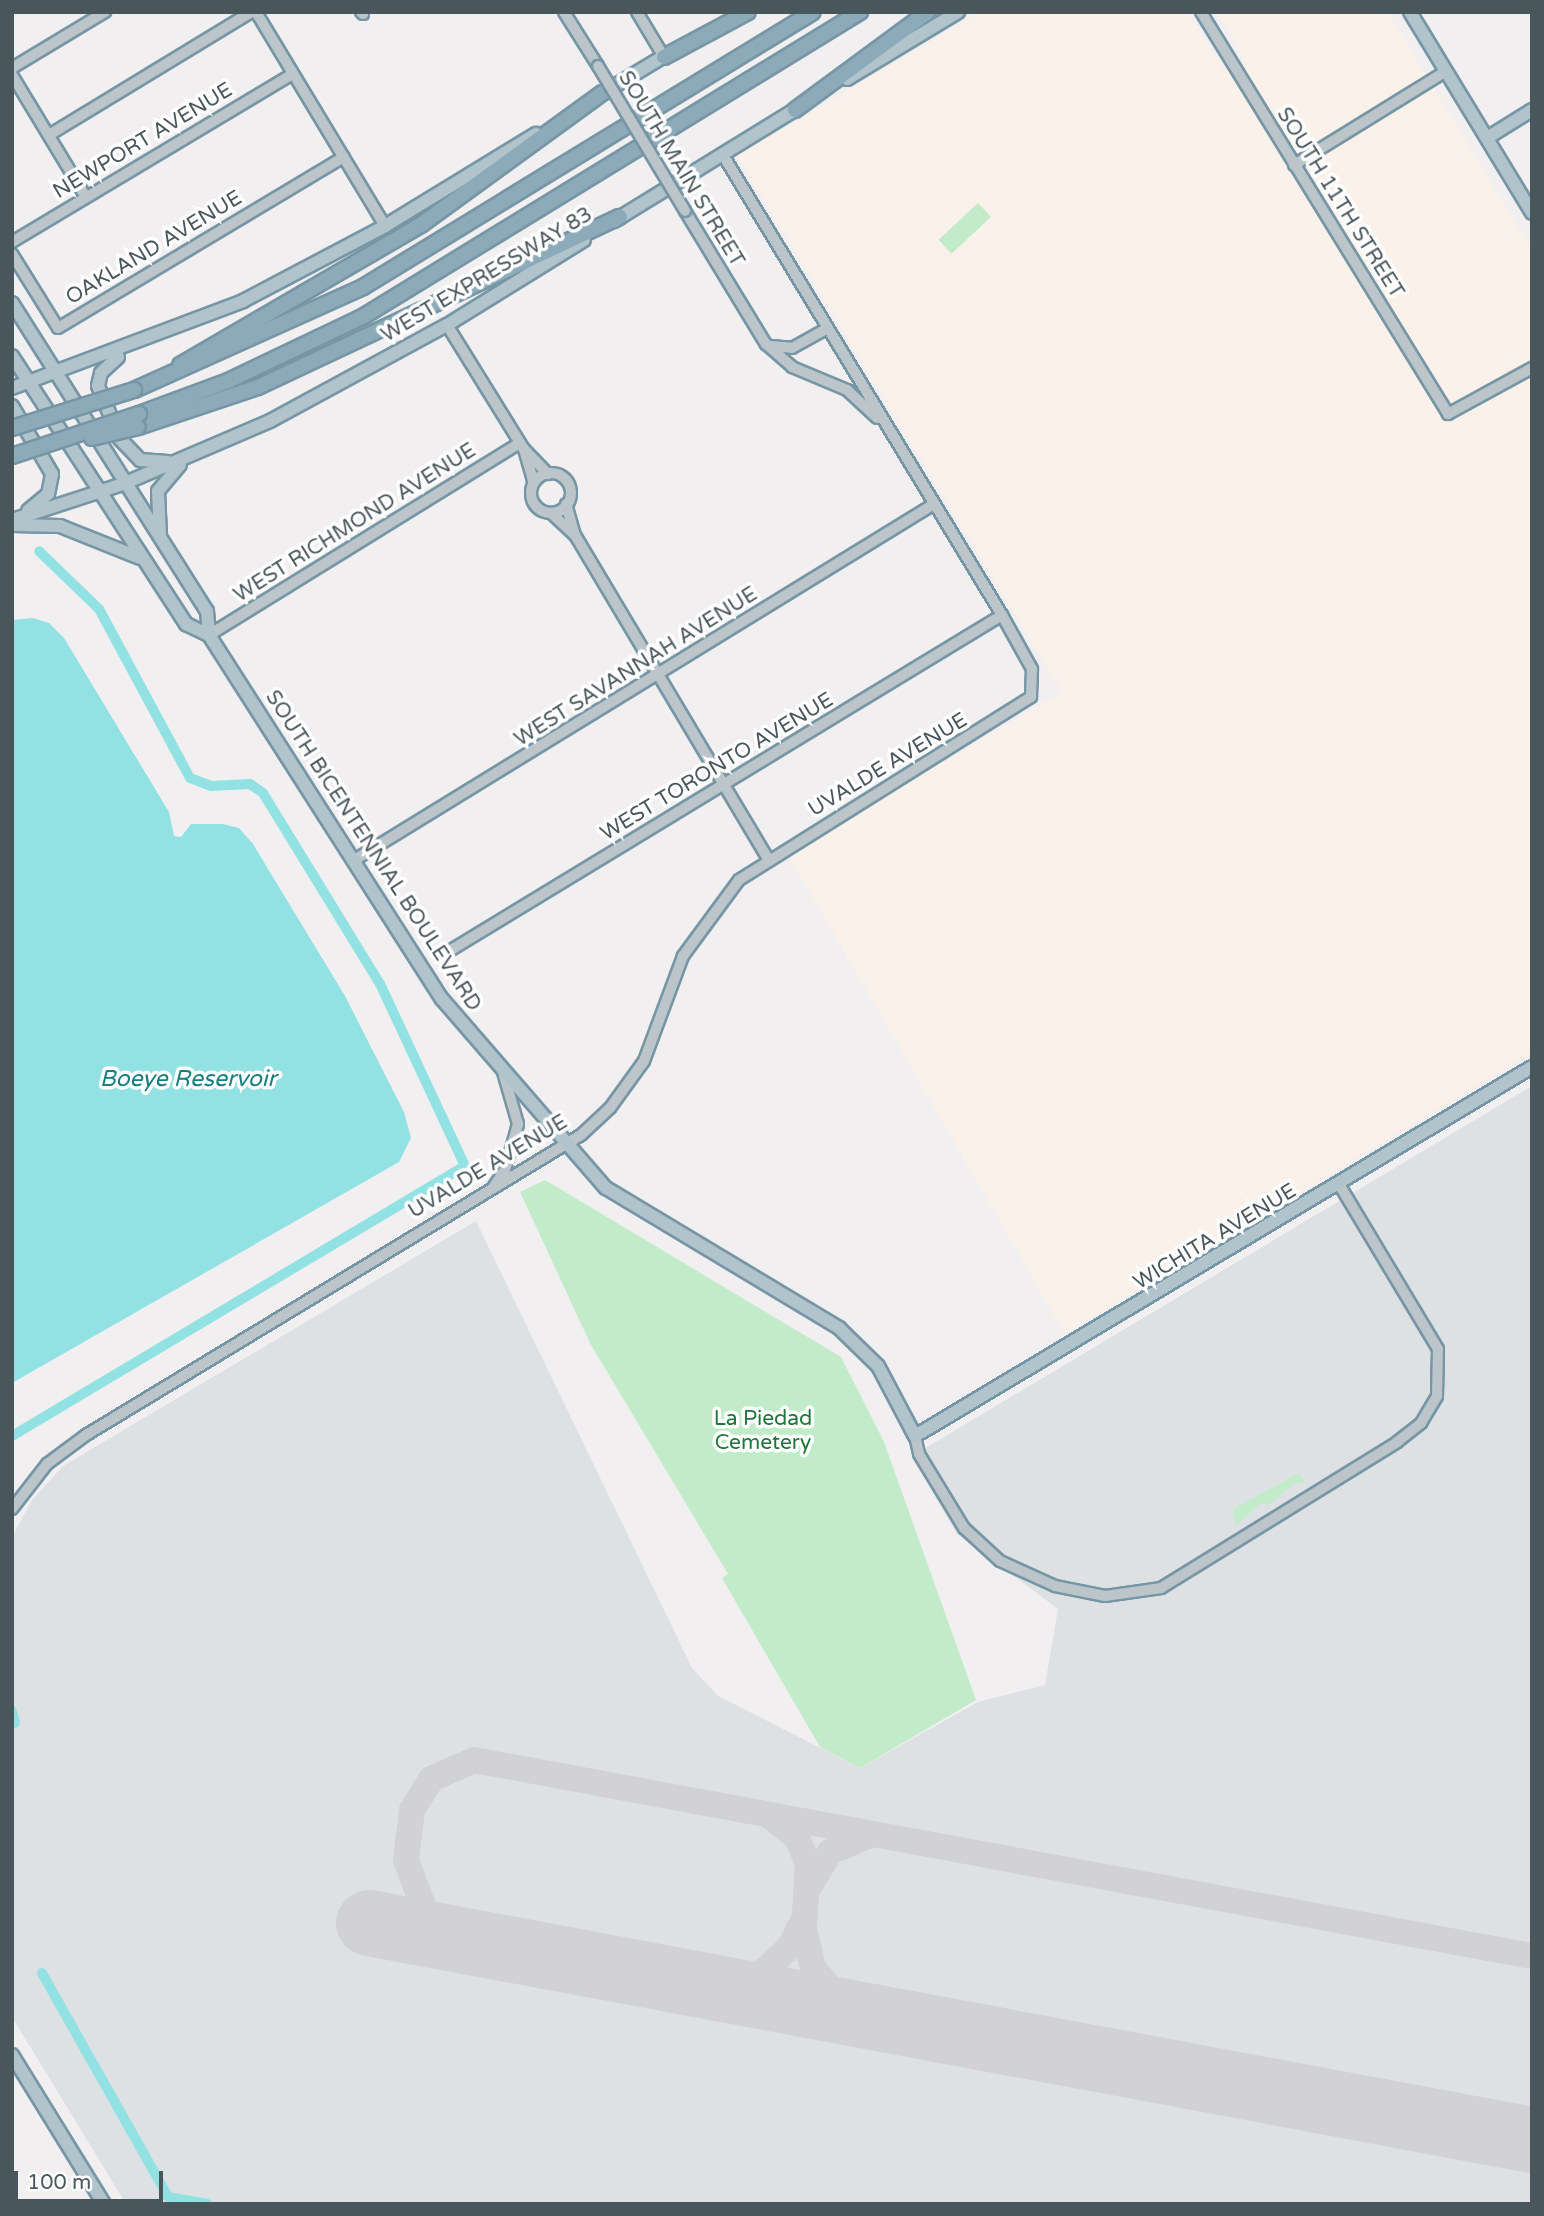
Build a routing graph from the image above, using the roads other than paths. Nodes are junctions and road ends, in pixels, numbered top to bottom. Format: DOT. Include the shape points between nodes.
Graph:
graph roads {
  1 [pos="105,12"];
  2 [pos="254,12"];
  3 [pos="564,12"];
  4 [pos="637,12"];
  5 [pos="733,12"];
  6 [pos="748,12"];
  7 [pos="813,12"];
  8 [pos="860,12"];
  9 [pos="928,12"];
  10 [pos="958,12"];
  11 [pos="1201,12"];
  12 [pos="1410,12"];
  13 [pos="664,57"];
  14 [pos="12,68"];
  15 [pos="1446,71"];
  16 [pos="293,74"];
  17 [pos="12,75"];
  18 [pos="602,93"];
  19 [pos="794,110"];
  20 [pos="1532,110"];
  21 [pos="49,135"];
  22 [pos="1487,138"];
  23 [pos="723,155"];
  24 [pos="344,158"];
  25 [pos="1294,165"];
  26 [pos="86,197"];
  27 [pos="1532,213"];
  28 [pos="620,218"];
  29 [pos="385,226"];
  30 [pos="12,242"];
  31 [pos="12,254"];
  32 [pos="12,303"];
  33 [pos="447,325"];
  34 [pos="828,328"];
  35 [pos="766,344"];
  36 [pos="133,347"];
  37 [pos="12,356"];
  38 [pos="1532,368"];
  39 [pos="57,374"];
  40 [pos="30,382"];
  41 [pos="12,388"];
  42 [pos="134,390"];
  43 [pos="12,406"];
  44 [pos="139,421"];
  45 [pos="12,428"];
  46 [pos="894,437"];
  47 [pos="522,446"];
  48 [pos="199,452"];
  49 [pos="12,456"];
  50 [pos="180,460"];
  51 [pos="548,474"];
  52 [pos="534,483"];
  53 [pos="123,484"];
  54 [pos="98,492"];
  55 [pos="566,504"];
  56 [pos="934,504"];
  57 [pos="551,513"];
  58 [pos="14,521"];
  59 [pos="575,535"];
  60 [pos="161,543"];
  61 [pos="141,558"];
  62 [pos="1002,615"];
  63 [pos="209,635"];
  64 [pos="662,675"];
  65 [pos="1035,688"];
  66 [pos="725,785"];
  67 [pos="356,859"];
  68 [pos="768,859"];
  69 [pos="451,950"];
  70 [pos="1532,1066"];
  71 [pos="502,1072"];
  72 [pos="565,1146"];
  73 [pos="1339,1184"];
  74 [pos="491,1189"];
  75 [pos="915,1436"];
  76 [pos="12,1509"];
  77 [pos="12,2055"];
  78 [pos="104,2204"];
  1 -- 14 [label="street"];
  2 -- 16 [label="street"];
  2 -- 21 [label="street"];
  3 -- 35 [label="street, SOUTH MAIN STREET, bridge"];
  4 -- 13 [label="street, SOUTH MAIN STREET"];
  5 -- 13 [label="main road"];
  6 -- 13 [label="highway"];
  7 -- 42 [label="highway" via="363,287"];
  8 -- 44 [label="highway" via="364,316"];
  9 -- 19 [label="highway"];
  10 -- 19 [label="main road, WEST EXPRESSWAY 83"];
  11 -- 25 [label="street, SOUTH 11TH STREET"];
  12 -- 15 [label="main road"];
  13 -- 18 [label="main road"];
  15 -- 22 [label="main road"];
  15 -- 25 [label="street"];
  16 -- 24 [label="street"];
  16 -- 26 [label="street, NEWPORT AVENUE"];
  17 -- 21 [label="street"];
  18 -- 29 [label="main road"];
  18 -- 42 [label="highway" via="422,224"];
  19 -- 23 [label="main road, WEST EXPRESSWAY 83"];
  20 -- 22 [label="main road"];
  21 -- 26 [label="street"];
  22 -- 27 [label="main road"];
  23 -- 28 [label="main road, WEST EXPRESSWAY 83"];
  23 -- 34 [label="street, SOUTH MAIN STREET"];
  24 -- 29 [label="street"];
  24 -- 31 [label="street, OAKLAND AVENUE" via="58,328"];
  25 -- 38 [label="street, SOUTH 11TH STREET" via="1448,414"];
  26 -- 30 [label="street, NEWPORT AVENUE"];
  28 -- 33 [label="main road, WEST EXPRESSWAY 83"];
  28 -- 44 [label="highway" via="258,387"];
  29 -- 36 [label="main road" via="243,301"];
  32 -- 39 [label="main road, SOUTH BICENTENNIAL BOULEVARD"];
  33 -- 47 [label="street"];
  33 -- 48 [label="main road, WEST EXPRESSWAY 83" via="317,397"];
  34 -- 35 [label="street" via="792,348"];
  34 -- 46 [label="street, SOUTH MAIN STREET"];
  35 -- 46 [label="street, SOUTH MAIN STREET" via="792,367 847,390"];
  36 -- 39 [label="main road"];
  36 -- 50 [label="main road" via="109,363 97,386 133,456 148,463"];
  37 -- 40 [label="main road, SOUTH BICENTENNIAL BOULEVARD"];
  39 -- 40 [label="main road"];
  39 -- 53 [label="main road, SOUTH BICENTENNIAL BOULEVARD"];
  40 -- 41 [label="main road"];
  40 -- 54 [label="main road, SOUTH BICENTENNIAL BOULEVARD"];
  42 -- 45 [label="highway, bridge"];
  43 -- 58 [label="main road" via="52,474 48,494"];
  44 -- 49 [label="highway, bridge"];
  46 -- 56 [label="street, SOUTH MAIN STREET"];
  47 -- 51 [label="street"];
  47 -- 52 [label="street"];
  47 -- 63 [label="street, WEST RICHMOND AVENUE"];
  48 -- 50 [label="main road, WEST EXPRESSWAY 83"];
  48 -- 60 [label="main road" via="158,491"];
  50 -- 53 [label="main road, WEST EXPRESSWAY 83"];
  51 -- 52 [label="street"];
  51 -- 55 [label="street" via="568,483"];
  52 -- 57 [label="street" via="533,503"];
  53 -- 54 [label="main road, WEST EXPRESSWAY 83"];
  53 -- 60 [label="main road, SOUTH BICENTENNIAL BOULEVARD"];
  54 -- 58 [label="main road, WEST EXPRESSWAY 83"];
  54 -- 61 [label="main road, SOUTH BICENTENNIAL BOULEVARD"];
  55 -- 57 [label="street"];
  55 -- 59 [label="street"];
  56 -- 62 [label="street, SOUTH MAIN STREET"];
  56 -- 64 [label="street, WEST SAVANNAH AVENUE"];
  57 -- 59 [label="street"];
  58 -- 61 [label="main road" via="60,526"];
  59 -- 64 [label="street"];
  60 -- 63 [label="main road, SOUTH BICENTENNIAL BOULEVARD" via="207,611"];
  61 -- 63 [label="main road, SOUTH BICENTENNIAL BOULEVARD" via="186,624"];
  62 -- 65 [label="street, SOUTH MAIN STREET" via="1032,669"];
  62 -- 66 [label="street, WEST TORONTO AVENUE"];
  63 -- 67 [label="main road, SOUTH BICENTENNIAL BOULEVARD"];
  64 -- 66 [label="street"];
  64 -- 67 [label="street, WEST SAVANNAH AVENUE"];
  65 -- 68 [label="street, UVALDE AVENUE" via="1021,709"];
  66 -- 68 [label="street"];
  66 -- 69 [label="street, WEST TORONTO AVENUE"];
  67 -- 71 [label="main road, SOUTH BICENTENNIAL BOULEVARD" via="442,999"];
  68 -- 72 [label="street, UVALDE AVENUE" via="708,915 674,976 644,1061 610,1108"];
  70 -- 73 [label="main road, WICHITA AVENUE"];
  71 -- 72 [label="main road, SOUTH BICENTENNIAL BOULEVARD"];
  71 -- 74 [label="street" via="518,1125 505,1170"];
  72 -- 74 [label="street, UVALDE AVENUE"];
  72 -- 75 [label="main road, SOUTH BICENTENNIAL BOULEVARD" via="606,1188 839,1328 878,1366"];
  73 -- 75 [label="main road, WICHITA AVENUE"];
  73 -- 75 [label="street" via="1438,1349 1437,1396 1421,1423 1397,1442 1161,1588 1105,1596 1055,1586 1000,1561 964,1528 919,1454"];
  74 -- 76 [label="street, UVALDE AVENUE" via="86,1435 47,1464"];
  77 -- 78 [label="main road"];
}
